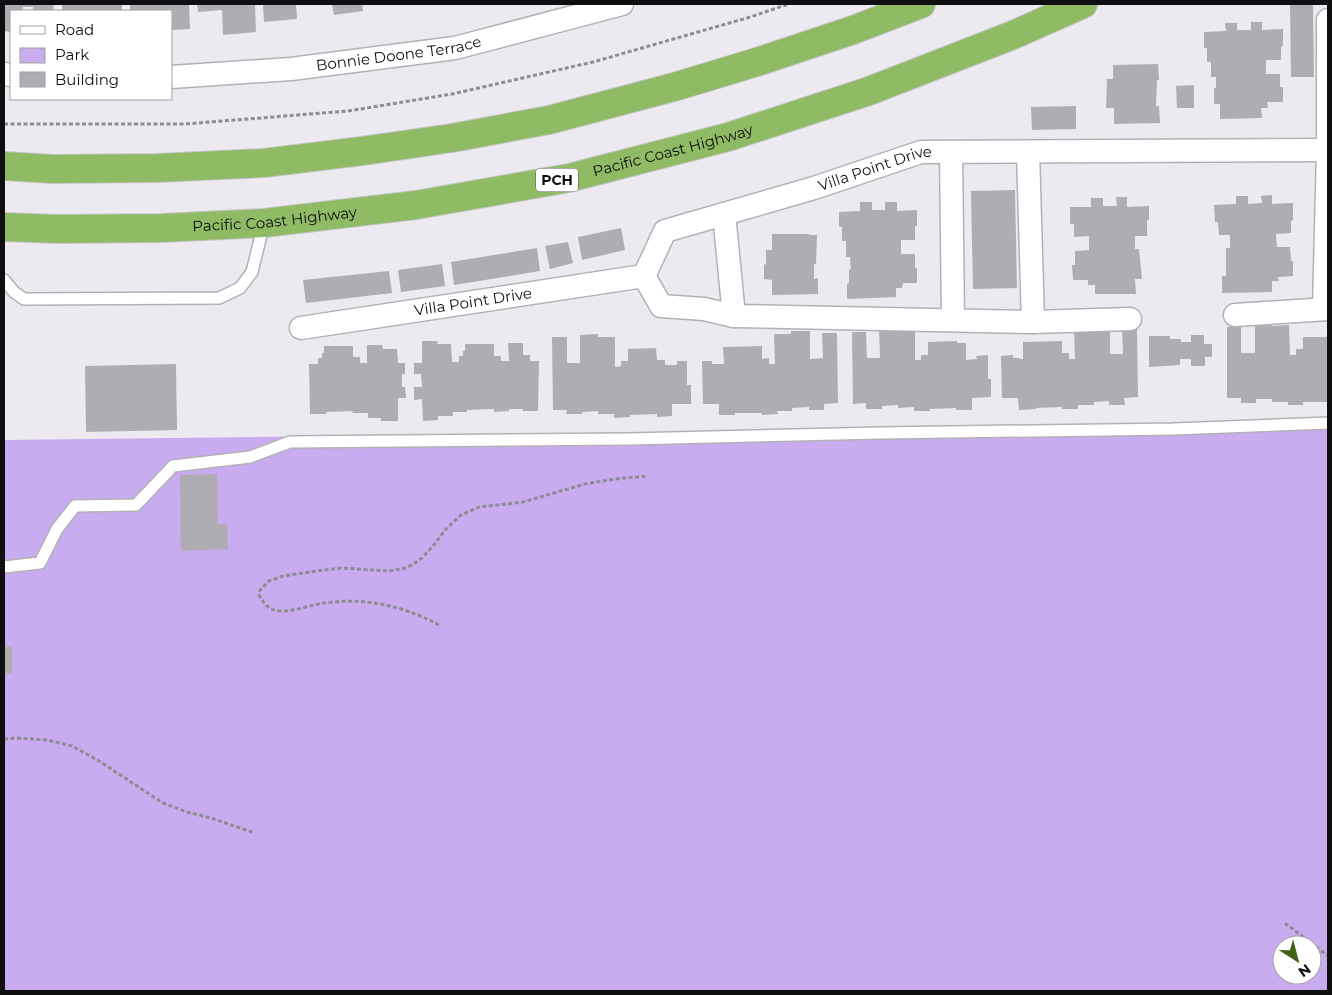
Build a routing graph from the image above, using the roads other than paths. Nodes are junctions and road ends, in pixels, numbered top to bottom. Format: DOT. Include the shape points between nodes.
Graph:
graph roads {
  1 [pos="622,4"];
  2 [pos="921,4"];
  3 [pos="1083,4"];
  4 [pos="1328,20"];
  5 [pos="172,78"];
  6 [pos="1328,150"];
  7 [pos="951,152"];
  8 [pos="1028,152"];
  9 [pos="4,166"];
  10 [pos="724,214"];
  11 [pos="264,223"];
  12 [pos="4,226"];
  13 [pos="644,276"];
  14 [pos="4,280"];
  15 [pos="1326,309"];
  16 [pos="1235,315"];
  17 [pos="734,316"];
  18 [pos="1130,319"];
  19 [pos="953,320"];
  20 [pos="1033,322"];
  21 [pos="300,328"];
  22 [pos="1328,423"];
  23 [pos="4,567"];
  1 -- 5 [label="street, Bonnie Doone Terrace" via="455,48 291,69"];
  2 -- 9 [label="highway" via="760,62 684,84 550,120 452,138 264,164 52,169"];
  3 -- 11 [label="highway, Pacific Coast Highway / PCH" via="1014,35 869,91 728,137 569,178 416,205"];
  4 -- 6 [label="street"];
  6 -- 8 [label="street, Villa Point Drive"];
  6 -- 15 [label="street"];
  7 -- 8 [label="street, Villa Point Drive"];
  7 -- 10 [label="street, Villa Point Drive" via="922,152"];
  7 -- 19 [label="street"];
  8 -- 20 [label="street"];
  10 -- 13 [label="street, Villa Point Drive" via="665,231"];
  10 -- 17 [label="street"];
  11 -- 12 [label="highway, Pacific Coast Highway / PCH" via="86,229"];
  11 -- 14 [label="lane" via="252,272 240,288 219,298 24,299"];
  13 -- 17 [label="street" via="661,306 704,309"];
  13 -- 21 [label="street, Villa Point Drive"];
  15 -- 16 [label="street"];
  17 -- 19 [label="street"];
  18 -- 20 [label="street"];
  19 -- 20 [label="street"];
  22 -- 23 [label="lane" via="628,439 290,442 250,457 173,466 136,505 75,506 57,529 40,563"];
}
